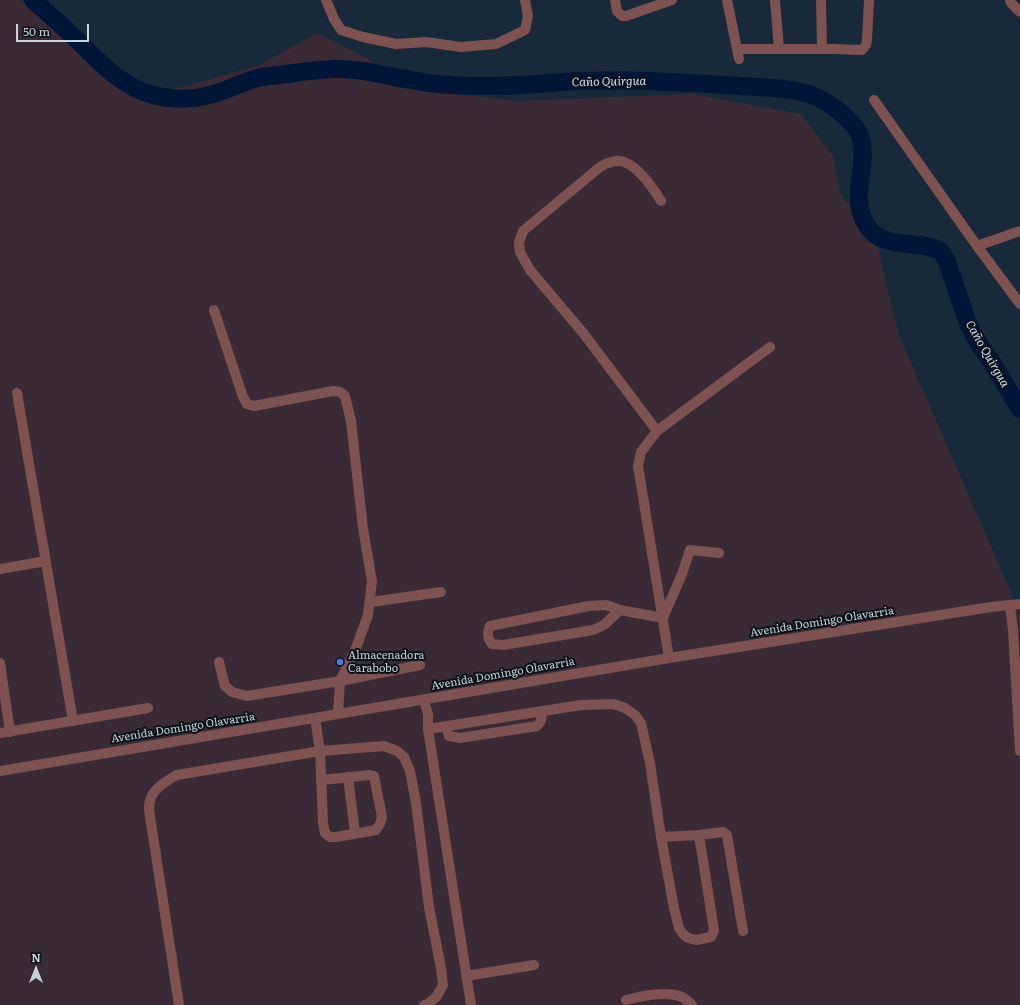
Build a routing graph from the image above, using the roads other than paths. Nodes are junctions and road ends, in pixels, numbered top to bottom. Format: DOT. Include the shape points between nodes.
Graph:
graph roads {
  1 [pos="326,0"];
  2 [pos="525,0"];
  3 [pos="615,0"];
  4 [pos="670,0"];
  5 [pos="727,0"];
  6 [pos="775,0"];
  7 [pos="821,0"];
  8 [pos="869,0"];
  9 [pos="1010,0"];
  10 [pos="1020,12"];
  11 [pos="780,49"];
  12 [pos="822,49"];
  13 [pos="874,100"];
  14 [pos="661,201"];
  15 [pos="1020,231"];
  16 [pos="977,246"];
  17 [pos="1020,304"];
  18 [pos="214,310"];
  19 [pos="770,347"];
  20 [pos="17,393"];
  21 [pos="657,431"];
  22 [pos="719,553"];
  23 [pos="46,560"];
  24 [pos="0,569"];
  25 [pos="441,592"];
  26 [pos="371,602"];
  27 [pos="1015,605"];
  28 [pos="620,610"];
  29 [pos="663,618"];
  30 [pos="669,658"];
  31 [pos="219,662"];
  32 [pos="0,663"];
  33 [pos="420,665"];
  34 [pos="340,681"];
  35 [pos="424,700"];
  36 [pos="148,708"];
  37 [pos="338,714"];
  38 [pos="315,718"];
  39 [pos="73,721"];
  40 [pos="428,729"];
  41 [pos="5,733"];
  42 [pos="320,751"];
  43 [pos="1020,751"];
  44 [pos="0,771"];
  45 [pos="348,777"];
  46 [pos="322,780"];
  47 [pos="355,834"];
  48 [pos="699,835"];
  49 [pos="661,837"];
  50 [pos="743,931"];
  51 [pos="534,965"];
  52 [pos="466,976"];
  53 [pos="626,1000"];
  54 [pos="436,1001"];
  55 [pos="179,1005"];
  56 [pos="424,1005"];
  57 [pos="471,1005"];
  58 [pos="692,1005"];
  1 -- 2 [label="street" via="341,30 396,44 426,42 461,47 496,44 525,30 528,16"];
  3 -- 4 [label="street" via="617,11 622,16"];
  5 -- 11 [label="street" via="738,54"];
  6 -- 11 [label="street"];
  7 -- 12 [label="street"];
  8 -- 12 [label="street" via="867,40 864,49"];
  9 -- 10 [label="street"];
  11 -- 12 [label="street"];
  13 -- 16 [label="street"];
  14 -- 21 [label="street" via="653,188 632,167 623,162 608,163 523,232 519,242 520,252 530,270 584,334"];
  15 -- 16 [label="street"];
  16 -- 17 [label="street"];
  18 -- 26 [label="street" via="247,404 254,406 333,391 345,396 351,421 363,528 372,581"];
  19 -- 21 [label="street"];
  20 -- 23 [label="street"];
  21 -- 29 [label="street" via="641,452 638,466"];
  22 -- 29 [label="street" via="690,550"];
  23 -- 24 [label="street"];
  23 -- 39 [label="street"];
  25 -- 26 [label="street"];
  26 -- 34 [label="street" via="364,630"];
  27 -- 30 [label="street, Avenida Domingo Olavarria"];
  27 -- 43 [label="street, Avenida Domingo Olavarria" via="1013,630"];
  28 -- 28 [label="street" via="606,605 589,606 490,626 488,640 492,644 503,645 593,630 604,625"];
  28 -- 29 [label="street"];
  29 -- 30 [label="street"];
  30 -- 35 [label="street, Avenida Domingo Olavarria"];
  31 -- 34 [label="street" via="224,686 232,692 247,696"];
  32 -- 41 [label="street"];
  33 -- 34 [label="street"];
  34 -- 37 [label="street"];
  35 -- 37 [label="street, Avenida Domingo Olavarria"];
  35 -- 40 [label="street" via="428,714"];
  36 -- 39 [label="street"];
  37 -- 38 [label="street, Avenida Domingo Olavarria"];
  38 -- 42 [label="street"];
  38 -- 44 [label="street, Avenida Domingo Olavarria"];
  39 -- 41 [label="street"];
  40 -- 49 [label="street" via="446,726 449,736 460,738 537,726 541,722 541,712 614,704 625,708 641,723"];
  40 -- 52 [label="street"];
  42 -- 46 [label="street"];
  42 -- 54 [label="street" via="384,746 404,757 410,771 416,803 441,968 443,985"];
  42 -- 55 [label="street" via="177,775 150,797 151,823"];
  45 -- 46 [label="street"];
  45 -- 47 [label="street"];
  45 -- 47 [label="street" via="374,776 382,817 376,830"];
  46 -- 47 [label="street" via="325,833 330,837"];
  48 -- 49 [label="street"];
  48 -- 49 [label="street" via="714,930 711,937 696,940 688,938 679,928"];
  48 -- 50 [label="street" via="723,832 727,835"];
  51 -- 52 [label="street"];
  52 -- 57 [label="street"];
  53 -- 58 [label="street" via="671,994 683,998"];
  54 -- 56 [label="street"];
}
